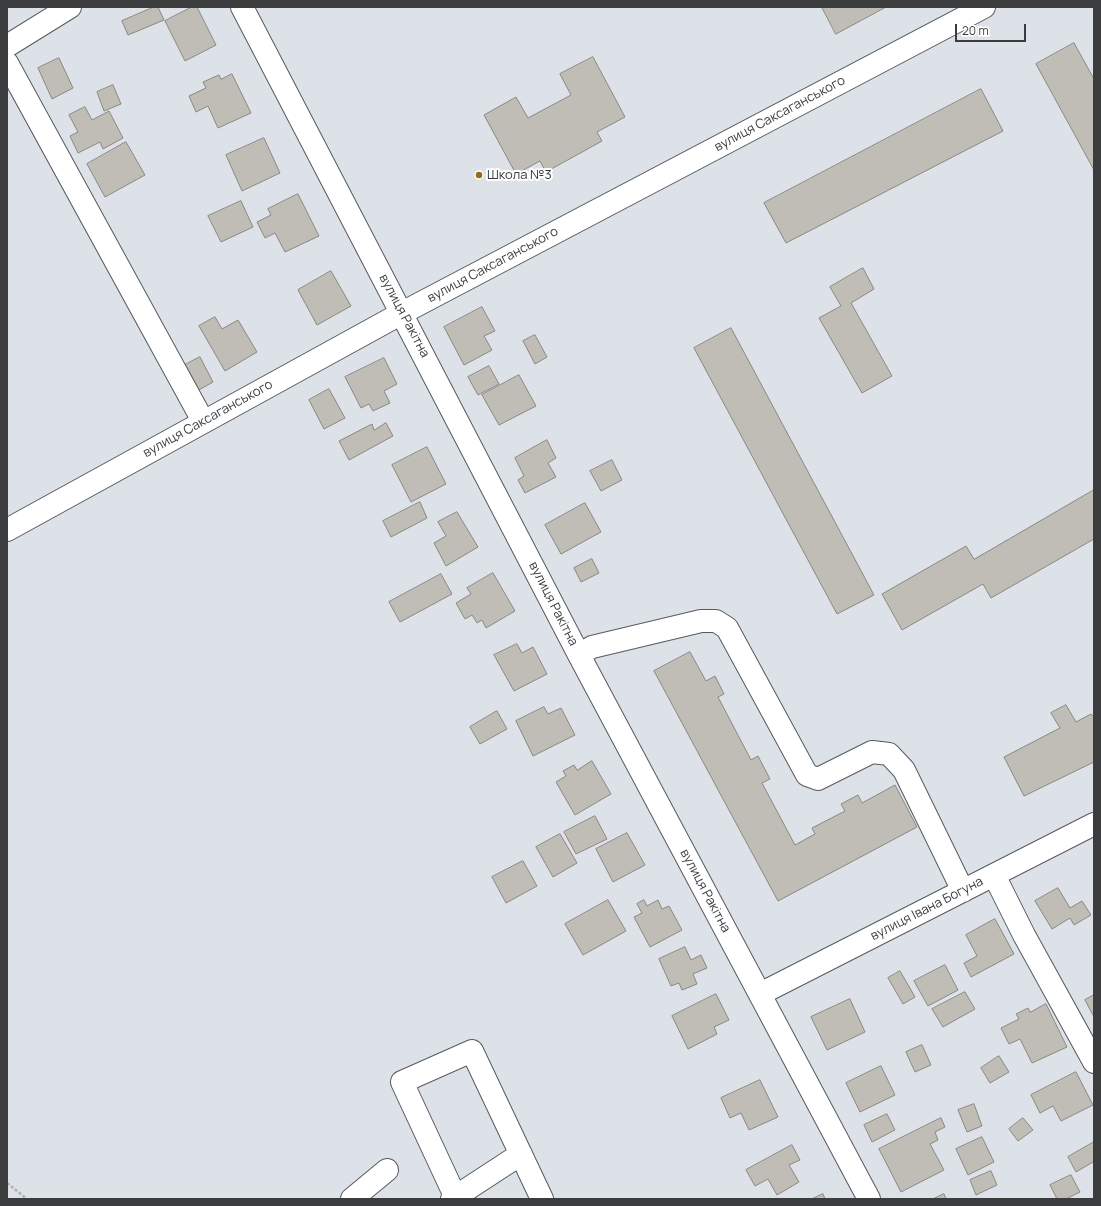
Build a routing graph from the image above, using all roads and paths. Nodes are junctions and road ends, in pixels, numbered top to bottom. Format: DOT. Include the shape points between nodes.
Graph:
graph roads {
  1 [pos="70,7"];
  2 [pos="242,7"];
  3 [pos="984,7"];
  4 [pos="7,46"];
  5 [pos="7,63"];
  6 [pos="402,313"];
  7 [pos="203,421"];
  8 [pos="7,530"];
  9 [pos="579,655"];
  10 [pos="1094,824"];
  11 [pos="994,875"];
  12 [pos="963,891"];
  13 [pos="760,994"];
  14 [pos="1094,1062"];
  15 [pos="521,1154"];
  16 [pos="387,1170"];
  17 [pos="7,1183"];
  18 [pos="454,1198"];
  19 [pos="27,1199"];
  20 [pos="352,1199"];
  21 [pos="542,1199"];
  22 [pos="869,1199"];
  1 -- 4 [label="street"];
  2 -- 6 [label="street, вулиця Ракітна"];
  3 -- 6 [label="street, вулиця Саксаганського"];
  5 -- 7 [label="street"];
  6 -- 7 [label="street, вулиця Саксаганського"];
  6 -- 9 [label="street, вулиця Ракітна"];
  7 -- 8 [label="street, вулиця Саксаганського"];
  9 -- 12 [label="street" via="592,647 701,621 716,622 727,628 807,775 818,779 872,752 889,754 904,770"];
  9 -- 13 [label="street, вулиця Ракітна"];
  10 -- 11 [label="street, вулиця Івана Богуна"];
  11 -- 12 [label="street, вулиця Івана Богуна"];
  11 -- 14 [label="street"];
  12 -- 13 [label="street, вулиця Івана Богуна"];
  13 -- 22 [label="street, вулиця Ракітна"];
  15 -- 18 [label="street"];
  15 -- 18 [label="street" via="472,1051 402,1082"];
  15 -- 21 [label="street"];
  16 -- 20 [label="street"];
  17 -- 19 [label="path"];
}
